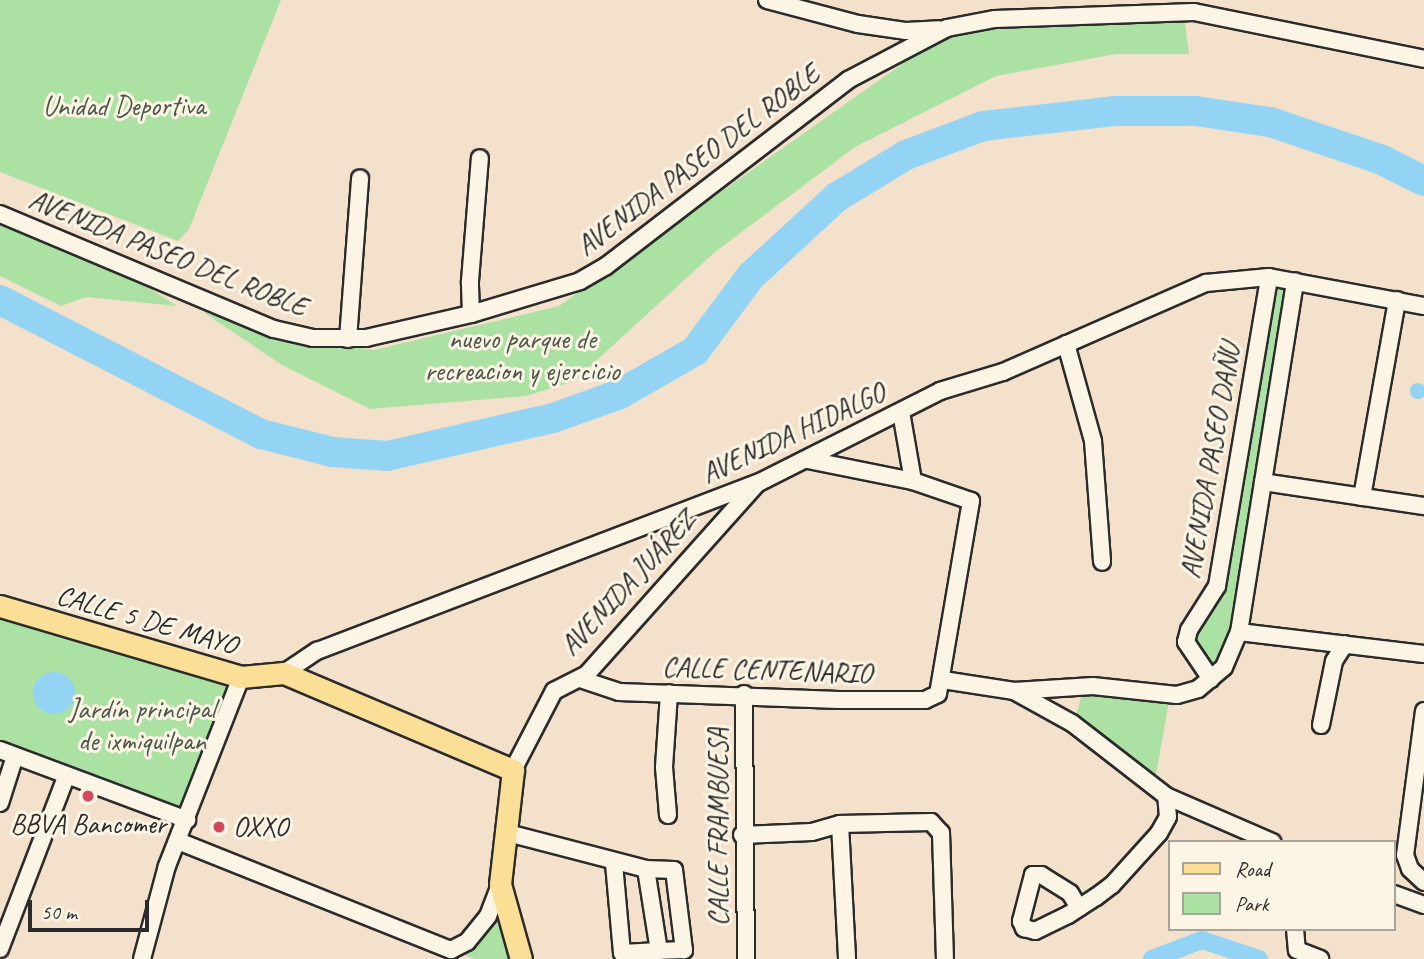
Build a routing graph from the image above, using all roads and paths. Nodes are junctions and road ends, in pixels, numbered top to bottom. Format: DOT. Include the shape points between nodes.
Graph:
graph roads {
  1 [pos="767,0"];
  2 [pos="1200,6"];
  3 [pos="947,28"];
  4 [pos="1424,60"];
  5 [pos="480,158"];
  6 [pos="360,178"];
  7 [pos="0,214"];
  8 [pos="1269,278"];
  9 [pos="1295,281"];
  10 [pos="1396,300"];
  11 [pos="1424,306"];
  12 [pos="471,314"];
  13 [pos="348,339"];
  14 [pos="1066,344"];
  15 [pos="901,412"];
  16 [pos="808,460"];
  17 [pos="913,481"];
  18 [pos="1263,482"];
  19 [pos="758,483"];
  20 [pos="1362,497"];
  21 [pos="1424,506"];
  22 [pos="1102,562"];
  23 [pos="0,606"];
  24 [pos="1239,632"];
  25 [pos="1345,644"];
  26 [pos="1424,654"];
  27 [pos="284,673"];
  28 [pos="241,677"];
  29 [pos="580,679"];
  30 [pos="1211,679"];
  31 [pos="943,680"];
  32 [pos="1014,691"];
  33 [pos="669,694"];
  34 [pos="744,694"];
  35 [pos="1424,711"];
  36 [pos="1321,725"];
  37 [pos="8,753"];
  38 [pos="513,770"];
  39 [pos="66,777"];
  40 [pos="1166,796"];
  41 [pos="0,803"];
  42 [pos="668,815"];
  43 [pos="187,820"];
  44 [pos="840,824"];
  45 [pos="504,832"];
  46 [pos="742,835"];
  47 [pos="1267,840"];
  48 [pos="178,841"];
  49 [pos="614,863"];
  50 [pos="1403,863"];
  51 [pos="646,869"];
  52 [pos="1424,883"];
  53 [pos="500,884"];
  54 [pos="1396,895"];
  55 [pos="1424,905"];
  56 [pos="1079,908"];
  57 [pos="1295,931"];
  58 [pos="0,949"];
  59 [pos="659,951"];
  60 [pos="142,959"];
  61 [pos="521,959"];
  62 [pos="746,959"];
  63 [pos="846,959"];
  64 [pos="945,959"];
  65 [pos="1320,959"];
  1 -- 3 [label="street" via="870,26 906,31"];
  2 -- 3 [label="street, AVENIDA PASEO DEL ROBLE" via="995,19"];
  2 -- 4 [label="street, AVENIDA PASEO DEL ROBLE"];
  3 -- 12 [label="street, AVENIDA PASEO DEL ROBLE" via="848,80 606,266 556,289"];
  5 -- 12 [label="street"];
  6 -- 13 [label="street"];
  7 -- 13 [label="street, AVENIDA PASEO DEL ROBLE" via="274,329 313,338"];
  8 -- 9 [label="street, AVENIDA HIDALGO"];
  8 -- 14 [label="street, AVENIDA HIDALGO" via="1206,283"];
  8 -- 30 [label="street, AVENIDA PASEO DAÑU" via="1217,586 1186,642"];
  9 -- 10 [label="street, AVENIDA HIDALGO"];
  9 -- 18 [label="street, AVENIDA PASEO DAÑU"];
  10 -- 11 [label="street, AVENIDA HIDALGO"];
  10 -- 20 [label="street"];
  12 -- 13 [label="street, AVENIDA PASEO DEL ROBLE"];
  14 -- 15 [label="street, AVENIDA HIDALGO" via="1003,372 940,391"];
  14 -- 22 [label="street" via="1093,441"];
  15 -- 16 [label="street, AVENIDA HIDALGO"];
  15 -- 17 [label="street"];
  16 -- 17 [label="street"];
  16 -- 19 [label="street, AVENIDA HIDALGO"];
  17 -- 31 [label="street" via="971,500"];
  18 -- 20 [label="street"];
  18 -- 24 [label="street, AVENIDA PASEO DAÑU"];
  19 -- 27 [label="street, AVENIDA HIDALGO" via="317,651"];
  19 -- 29 [label="street, AVENIDA JUÁREZ"];
  20 -- 21 [label="street"];
  23 -- 28 [label="main road, CALLE 5 DE MAYO"];
  24 -- 25 [label="street"];
  24 -- 30 [label="street, AVENIDA PASEO DAÑU" via="1224,667"];
  25 -- 26 [label="street"];
  25 -- 36 [label="street" via="1334,661"];
  27 -- 28 [label="main road, CALLE 5 DE MAYO"];
  27 -- 38 [label="main road, CALLE 5 DE MAYO"];
  28 -- 43 [label="street"];
  29 -- 33 [label="street, CALLE CENTENARIO" via="605,690"];
  29 -- 38 [label="street, AVENIDA JUÁREZ" via="554,691"];
  30 -- 32 [label="street, AVENIDA PASEO DAÑU" via="1177,695 1093,686"];
  31 -- 32 [label="street"];
  31 -- 34 [label="street, CALLE CENTENARIO" via="938,694 925,700"];
  32 -- 40 [label="street" via="1072,723"];
  33 -- 34 [label="street, CALLE CENTENARIO"];
  33 -- 42 [label="street" via="664,767"];
  34 -- 46 [label="street, CALLE FRAMBUESA"];
  35 -- 50 [label="street"];
  37 -- 39 [label="street"];
  37 -- 41 [label="street"];
  38 -- 45 [label="main road, AVENIDA JUÁREZ"];
  39 -- 43 [label="street"];
  39 -- 58 [label="street"];
  40 -- 47 [label="street"];
  40 -- 56 [label="street" via="1168,817 1159,833 1112,885"];
  43 -- 48 [label="street"];
  44 -- 46 [label="street" via="812,832"];
  44 -- 63 [label="street"];
  44 -- 64 [label="street" via="931,822 938,827"];
  45 -- 49 [label="street" via="577,848"];
  45 -- 53 [label="main road, AVENIDA JUÁREZ"];
  46 -- 62 [label="street, CALLE FRAMBUESA"];
  48 -- 53 [label="street" via="450,950 467,942 488,916"];
  48 -- 60 [label="street" via="153,908"];
  49 -- 51 [label="street"];
  49 -- 59 [label="street" via="622,953"];
  50 -- 52 [label="street"];
  51 -- 59 [label="street"];
  51 -- 59 [label="street" via="674,870 684,950"];
  53 -- 61 [label="main road, AVENIDA JUÁREZ"];
  54 -- 55 [label="street"];
  56 -- 56 [label="street" via="1070,893 1041,874 1033,875 1021,921 1024,928 1035,931"];
  57 -- 65 [label="street" via="1297,950"];
}
